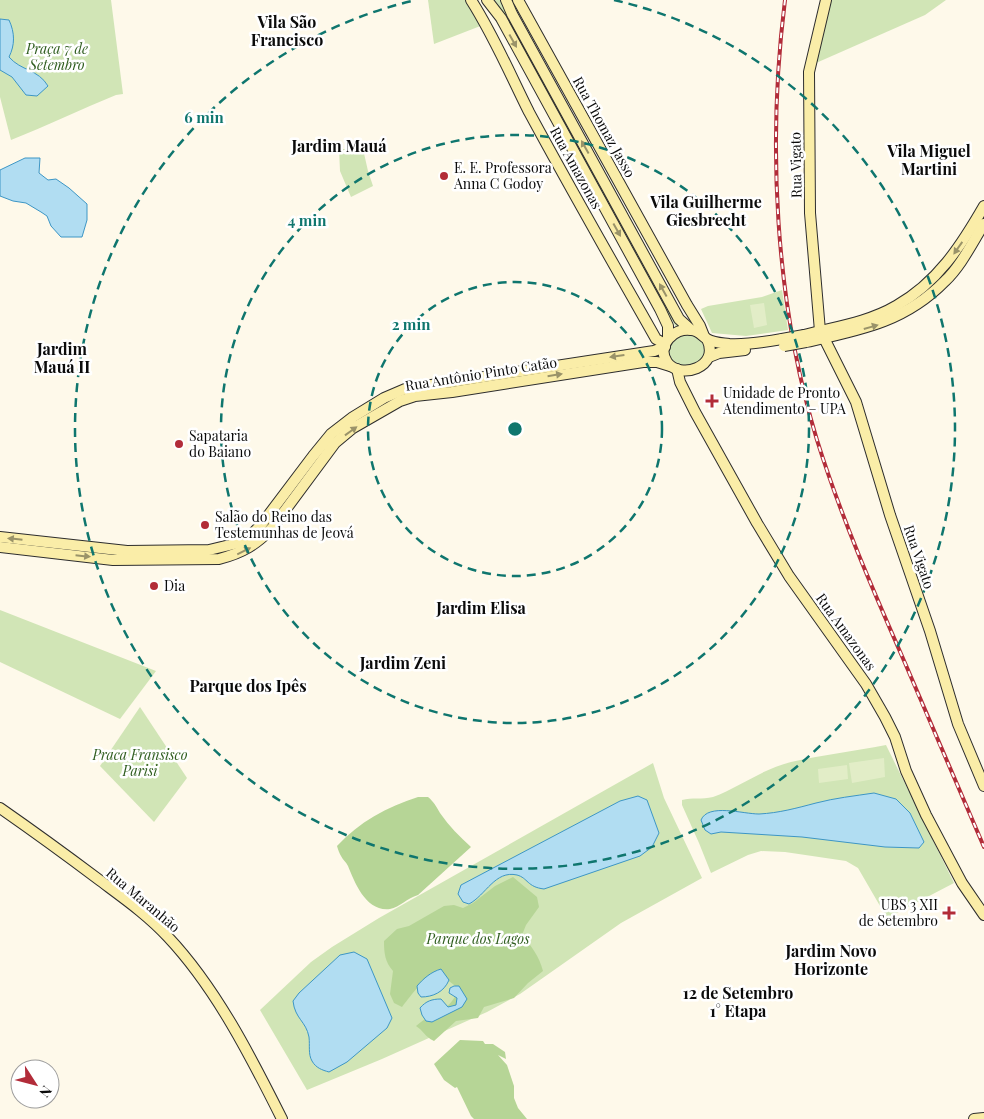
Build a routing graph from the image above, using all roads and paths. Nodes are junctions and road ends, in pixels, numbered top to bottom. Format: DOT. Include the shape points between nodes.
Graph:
graph roads {
  1 [pos="471,0"];
  2 [pos="487,0"];
  3 [pos="506,0"];
  4 [pos="518,0"];
  5 [pos="826,0"];
  6 [pos="984,206"];
  7 [pos="984,224"];
  8 [pos="699,334"];
  9 [pos="822,334"];
  10 [pos="666,343"];
  11 [pos="783,343"];
  12 [pos="709,357"];
  13 [pos="674,367"];
  14 [pos="292,492"];
  15 [pos="0,537"];
  16 [pos="0,547"];
  17 [pos="53,548"];
  18 [pos="167,550"];
  19 [pos="151,560"];
  20 [pos="984,786"];
  21 [pos="0,808"];
  22 [pos="984,915"];
  23 [pos="984,1118"];
  24 [pos="282,1119"];
  25 [pos="974,1119"];
  1 -- 10 [label="main road, Rua Amazonas" via="656,339"];
  2 -- 10 [label="main road, one-way" via="501,18 660,309 668,326"];
  8 -- 3 [label="main road, one-way" via="679,319"];
  4 -- 8 [label="main road, Rua Thomaz Jasso" via="696,319"];
  5 -- 9 [label="main road, Rua Vigato" via="809,72 810,213"];
  6 -- 9 [label="main road, one-way" via="943,269 912,295 875,316"];
  9 -- 7 [label="main road, one-way" via="881,324 906,312 946,281"];
  8 -- 10 [label="main road" via="677,332"];
  8 -- 11 [label="main road" via="717,343"];
  8 -- 12 [label="main road" via="709,344"];
  9 -- 11 [label="main road, bridge"];
  9 -- 20 [label="main road, Rua Vigato" via="856,402 958,724"];
  10 -- 13 [label="main road" via="664,356"];
  10 -- 14 [label="main road, Rua Antônio Pinto Catão, one-way" via="654,351 405,389 384,398 339,427 313,456"];
  11 -- 12 [label="main road"];
  12 -- 13 [label="main road" via="688,370"];
  14 -- 13 [label="main road, Rua Antônio Pinto Catão, one-way" via="335,443 353,428 400,401 643,362"];
  13 -- 22 [label="main road, Rua Amazonas" via="695,412 789,576 866,684 895,737 926,815 962,883"];
  14 -- 18 [label="main road, Rua Antônio Pinto Catão" via="250,536 238,543 209,550"];
  19 -- 14 [label="main road, Rua Antônio Pinto Catão, one-way" via="219,559 248,549 261,540"];
  17 -- 15 [label="main road, Rua Antônio Pinto Catão, one-way"];
  16 -- 17 [label="main road, Rua Antônio Pinto Catão"];
  17 -- 18 [label="main road, Rua Antônio Pinto Catão"];
  17 -- 19 [label="main road, Rua Antônio Pinto Catão, one-way" via="113,560"];
  18 -- 19 [label="main road" via="166,555"];
  21 -- 24 [label="main road, Rua Maranhão" via="110,888 167,936 203,981 258,1070"];
  23 -- 25 [label="main road"];
}
